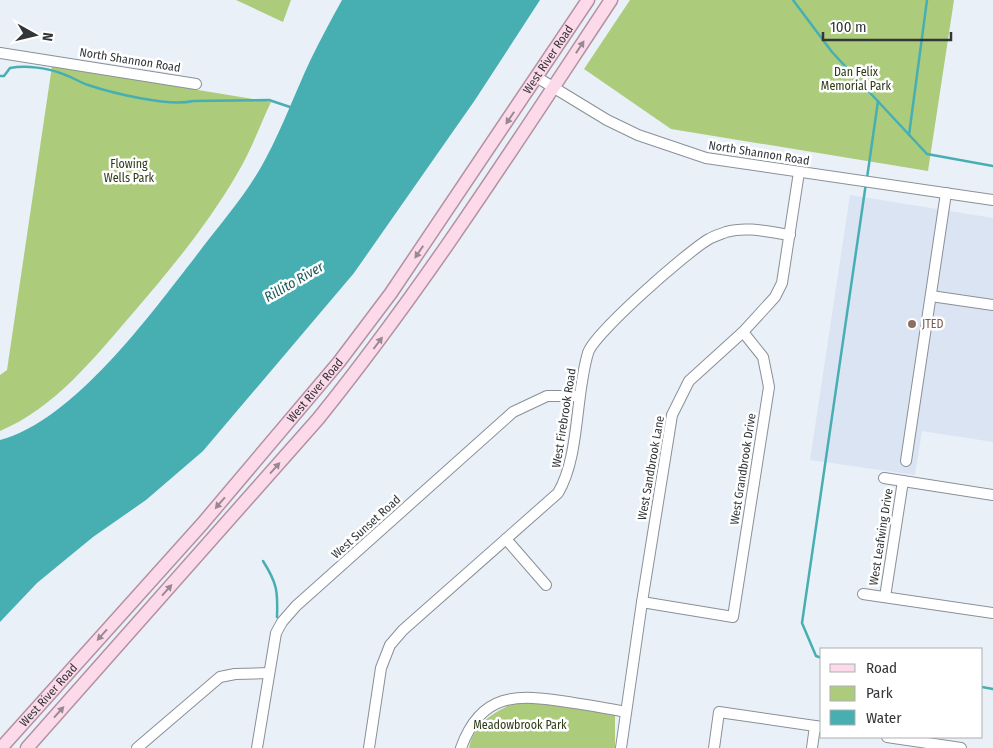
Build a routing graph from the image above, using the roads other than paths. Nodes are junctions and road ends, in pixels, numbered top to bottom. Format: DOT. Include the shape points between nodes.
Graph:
graph roads {
  1 [pos="588,0"];
  2 [pos="611,0"];
  3 [pos="0,53"];
  4 [pos="538,78"];
  5 [pos="196,84"];
  6 [pos="554,88"];
  7 [pos="799,172"];
  8 [pos="946,193"];
  9 [pos="993,200"];
  10 [pos="790,235"];
  11 [pos="931,296"];
  12 [pos="993,305"];
  13 [pos="743,332"];
  14 [pos="578,396"];
  15 [pos="906,461"];
  16 [pos="884,478"];
  17 [pos="903,481"];
  18 [pos="993,495"];
  19 [pos="506,539"];
  20 [pos="546,585"];
  21 [pos="863,594"];
  22 [pos="885,598"];
  23 [pos="134,599"];
  24 [pos="642,602"];
  25 [pos="147,612"];
  26 [pos="993,613"];
  27 [pos="269,673"];
  28 [pos="626,712"];
  29 [pos="818,727"];
  30 [pos="890,738"];
  31 [pos="907,744"];
  32 [pos="2,748"];
  33 [pos="27,748"];
  34 [pos="137,748"];
  35 [pos="258,748"];
  36 [pos="369,748"];
  37 [pos="461,748"];
  38 [pos="621,748"];
  39 [pos="714,748"];
  40 [pos="812,748"];
  41 [pos="961,748"];
  1 -- 4 [label="main road, West River Road"];
  6 -- 2 [label="main road, West River Road, one-way"];
  3 -- 5 [label="street, North Shannon Road"];
  4 -- 6 [label="street, North Shannon Road"];
  4 -- 23 [label="main road, West River Road, one-way" via="391,293 339,362 289,424"];
  6 -- 7 [label="street, North Shannon Road" via="638,135 706,158"];
  25 -- 6 [label="main road, West River Road, one-way" via="357,371"];
  7 -- 8 [label="street, North Shannon Road"];
  7 -- 10 [label="street, West Sandbrook Lane"];
  8 -- 9 [label="street, North Shannon Road"];
  8 -- 11 [label="street"];
  10 -- 13 [label="street, West Sandbrook Lane" via="782,283 776,297"];
  10 -- 14 [label="street, West Firebrook Road" via="748,229 709,238 599,334 588,350"];
  11 -- 12 [label="street"];
  11 -- 15 [label="street"];
  13 -- 24 [label="street, West Sandbrook Lane" via="689,381 672,415"];
  13 -- 24 [label="street, West Grandbrook Drive" via="763,357 769,388 733,617"];
  14 -- 19 [label="street, West Firebrook Road" via="570,465 564,484"];
  14 -- 27 [label="street, West Sunset Road" via="547,396 513,412 296,606 276,633"];
  16 -- 17 [label="street"];
  17 -- 18 [label="street"];
  17 -- 22 [label="street, West Leafwing Drive"];
  19 -- 20 [label="street"];
  19 -- 36 [label="street, West Firebrook Road" via="402,630 390,645 381,668"];
  21 -- 22 [label="street"];
  22 -- 26 [label="street"];
  23 -- 25 [label="main road"];
  23 -- 32 [label="main road, West River Road, one-way"];
  24 -- 28 [label="street, West Sandbrook Lane"];
  33 -- 25 [label="main road, West River Road, one-way"];
  27 -- 34 [label="street" via="220,677"];
  27 -- 35 [label="street, West Sunset Road"];
  28 -- 37 [label="street" via="518,697 488,708 477,717"];
  28 -- 38 [label="street, West Sandbrook Lane"];
  29 -- 39 [label="street" via="719,712"];
  29 -- 40 [label="street"];
  30 -- 31 [label="street"];
  31 -- 41 [label="street"];
}
